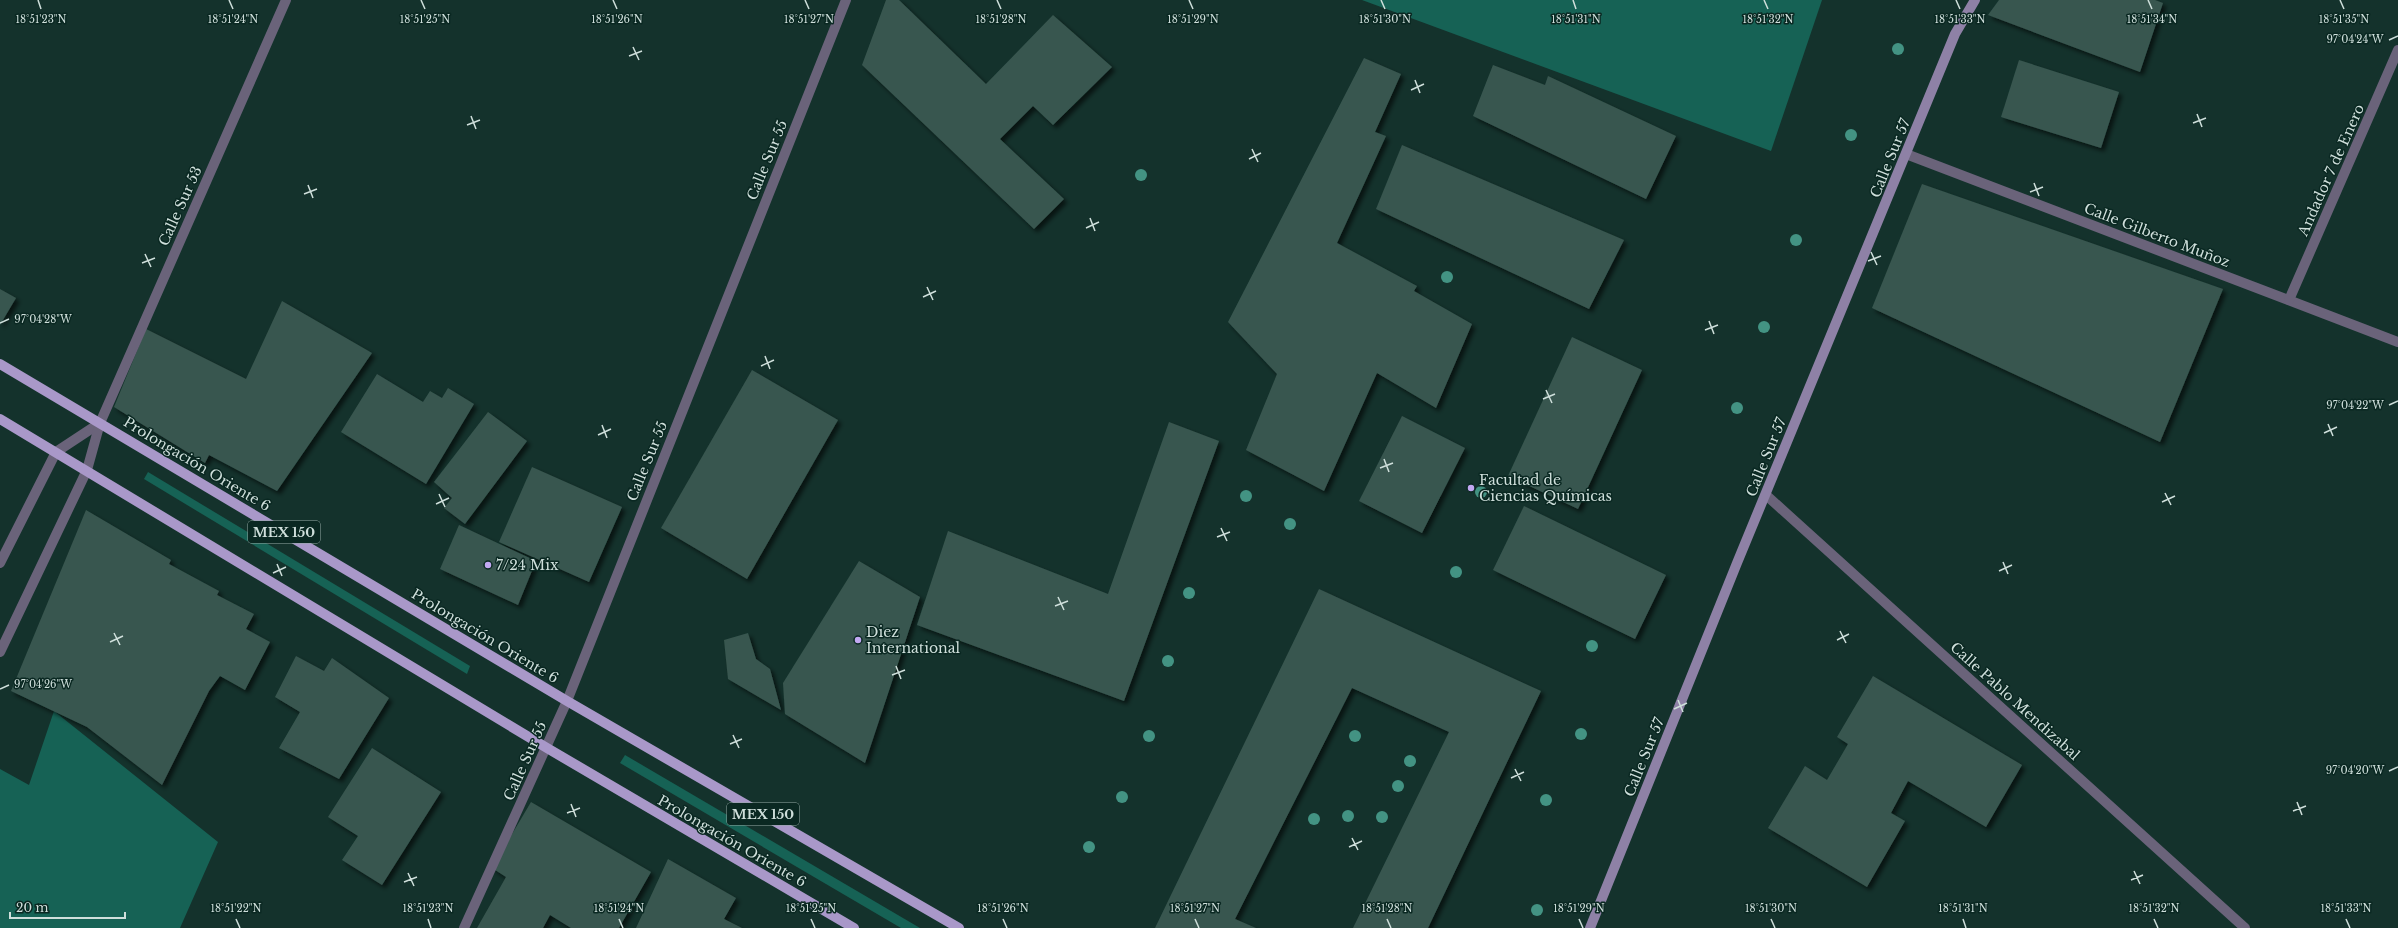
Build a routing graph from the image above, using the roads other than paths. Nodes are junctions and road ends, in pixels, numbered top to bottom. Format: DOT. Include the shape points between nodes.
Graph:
graph roads {
  1 [pos="286,0"];
  2 [pos="846,0"];
  3 [pos="1975,0"];
  4 [pos="2398,50"];
  5 [pos="1906,154"];
  6 [pos="2289,300"];
  7 [pos="2398,342"];
  8 [pos="0,364"];
  9 [pos="0,419"];
  10 [pos="100,423"];
  11 [pos="56,452"];
  12 [pos="87,470"];
  13 [pos="1766,495"];
  14 [pos="0,563"];
  15 [pos="0,652"];
  16 [pos="567,701"];
  17 [pos="547,748"];
  18 [pos="464,928"];
  19 [pos="854,928"];
  20 [pos="959,928"];
  21 [pos="1590,928"];
  22 [pos="2245,928"];
  1 -- 10 [label="street, Calle Sur 53"];
  2 -- 16 [label="street, Calle Sur 55"];
  3 -- 5 [label="main road, Calle Sur 57" via="1955,34"];
  4 -- 6 [label="street, Andador 7 de Enero"];
  5 -- 6 [label="street, Calle Gilberto Muñoz"];
  5 -- 13 [label="main road, Calle Sur 57"];
  6 -- 7 [label="street, Calle Gilberto Muñoz"];
  8 -- 10 [label="main road, Prolongación Oriente 6 / MEX 150"];
  9 -- 11 [label="main road, Prolongación Oriente 6"];
  10 -- 11 [label="street"];
  10 -- 12 [label="street, Calle Sur 53"];
  10 -- 16 [label="main road, Prolongación Oriente 6 / MEX 150"];
  11 -- 12 [label="main road, Prolongación Oriente 6"];
  11 -- 14 [label="street"];
  12 -- 15 [label="street, Calle Sur 53"];
  12 -- 17 [label="main road, Prolongación Oriente 6"];
  13 -- 21 [label="main road, Calle Sur 57"];
  13 -- 22 [label="street, Calle Pablo Mendizabal"];
  16 -- 17 [label="street, Calle Sur 55"];
  16 -- 20 [label="main road, Prolongación Oriente 6 / MEX 150"];
  17 -- 18 [label="street, Calle Sur 55"];
  17 -- 19 [label="main road, Prolongación Oriente 6"];
}
